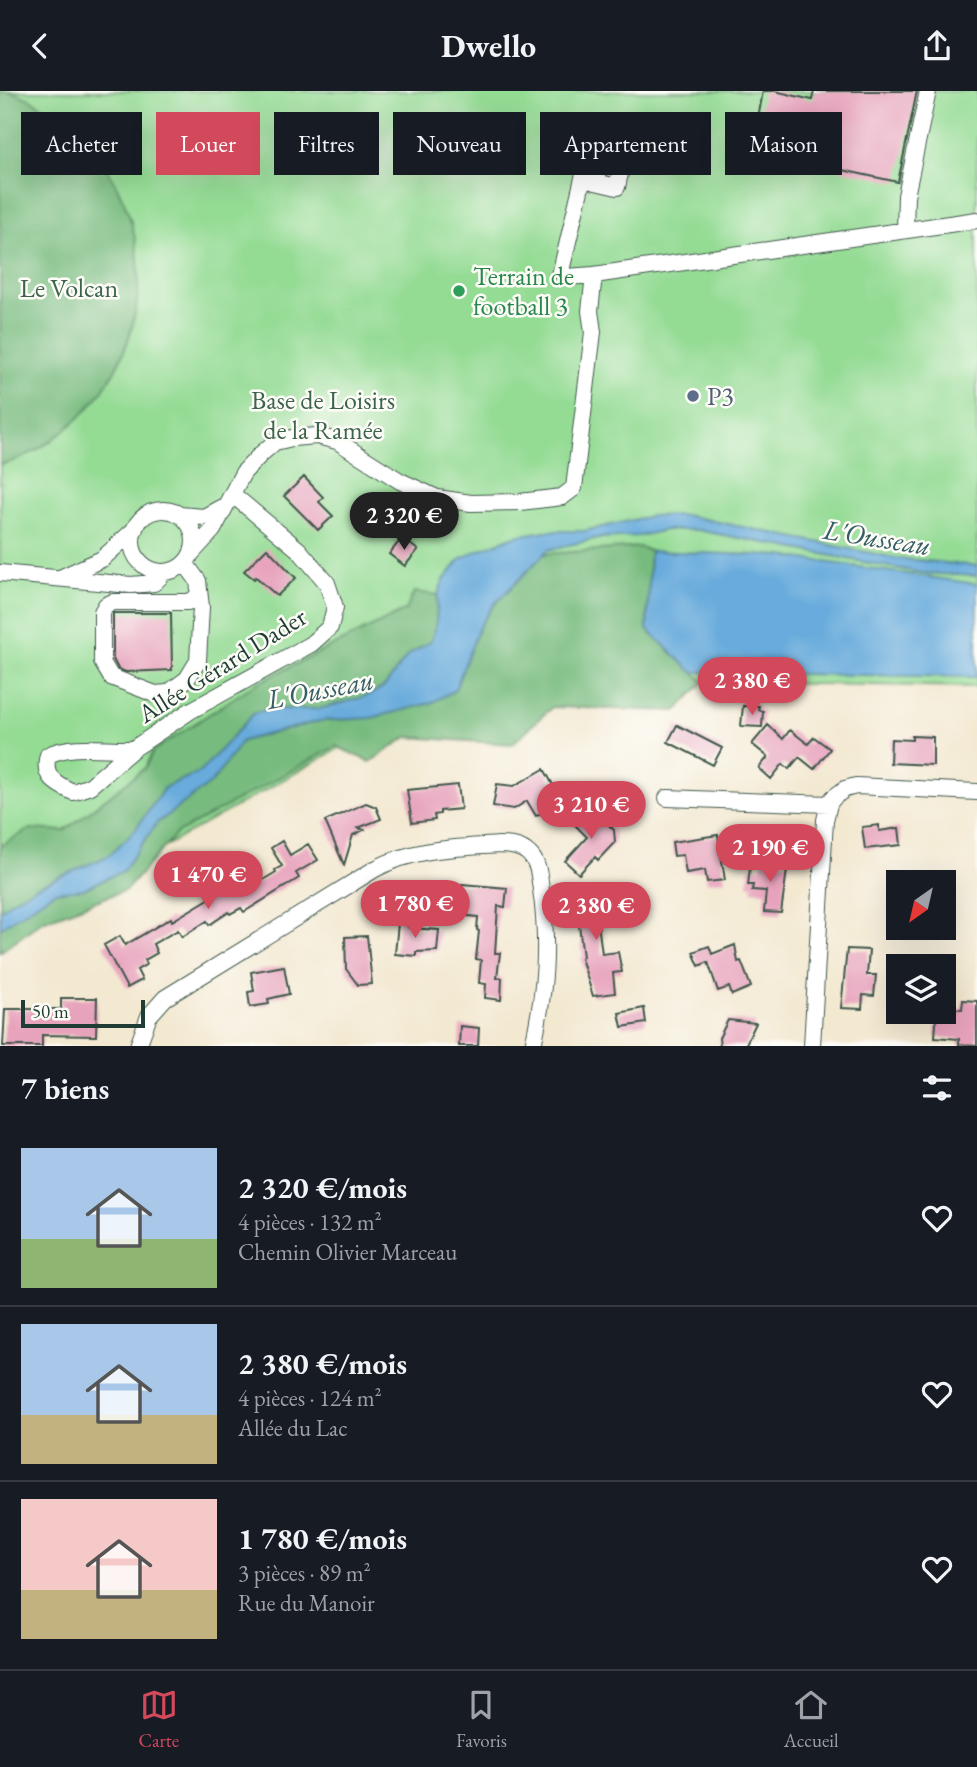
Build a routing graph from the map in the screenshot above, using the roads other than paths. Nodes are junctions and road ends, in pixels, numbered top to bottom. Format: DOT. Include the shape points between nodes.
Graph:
graph roads {
  1 [pos="928,91"];
  2 [pos="583,179"];
  3 [pos="977,220"];
  4 [pos="905,230"];
  5 [pos="594,275"];
  6 [pos="229,500"];
  7 [pos="179,515"];
  8 [pos="135,529"];
  9 [pos="189,558"];
  10 [pos="164,572"];
  11 [pos="0,573"];
  12 [pos="60,577"];
  13 [pos="199,592"];
  14 [pos="133,750"];
  15 [pos="977,792"];
  16 [pos="667,798"];
  17 [pos="829,804"];
  18 [pos="138,1046"];
  19 [pos="533,1046"];
  20 [pos="812,1046"];
  1 -- 4 [label="street" via="906,196"];
  2 -- 5 [label="street" via="561,271 566,277"];
  3 -- 4 [label="street"];
  4 -- 5 [label="street"];
  5 -- 6 [label="street" via="593,332 574,488 562,497 471,503 438,498 400,481 337,442 317,436 275,442 243,473"];
  6 -- 7 [label="street" via="204,517"];
  6 -- 9 [label="street" via="213,530"];
  6 -- 14 [label="street, Allée Gérard Dader" via="299,550 327,583 335,607 330,627 311,643 190,711"];
  7 -- 8 [label="street" via="153,512"];
  7 -- 9 [label="street" via="194,536"];
  8 -- 10 [label="street" via="135,555 147,568"];
  8 -- 12 [label="street" via="102,559"];
  9 -- 10 [label="street" via="173,571"];
  9 -- 13 [label="street"];
  10 -- 12 [label="street" via="147,585"];
  11 -- 12 [label="street"];
  13 -- 13 [label="street" via="198,661 187,679 167,693 155,694 111,677 102,662 102,612 106,605 188,602"];
  14 -- 14 [label="street, Allée Gérard Dader" via="90,786 73,792 50,777 45,766 48,755 59,750"];
  15 -- 17 [label="street" via="856,786 845,789"];
  16 -- 17 [label="street"];
  17 -- 20 [label="street"];
  18 -- 19 [label="street" via="149,1016 165,998 382,866 415,853 513,845 531,855 538,869 545,914 543,999"];
}
